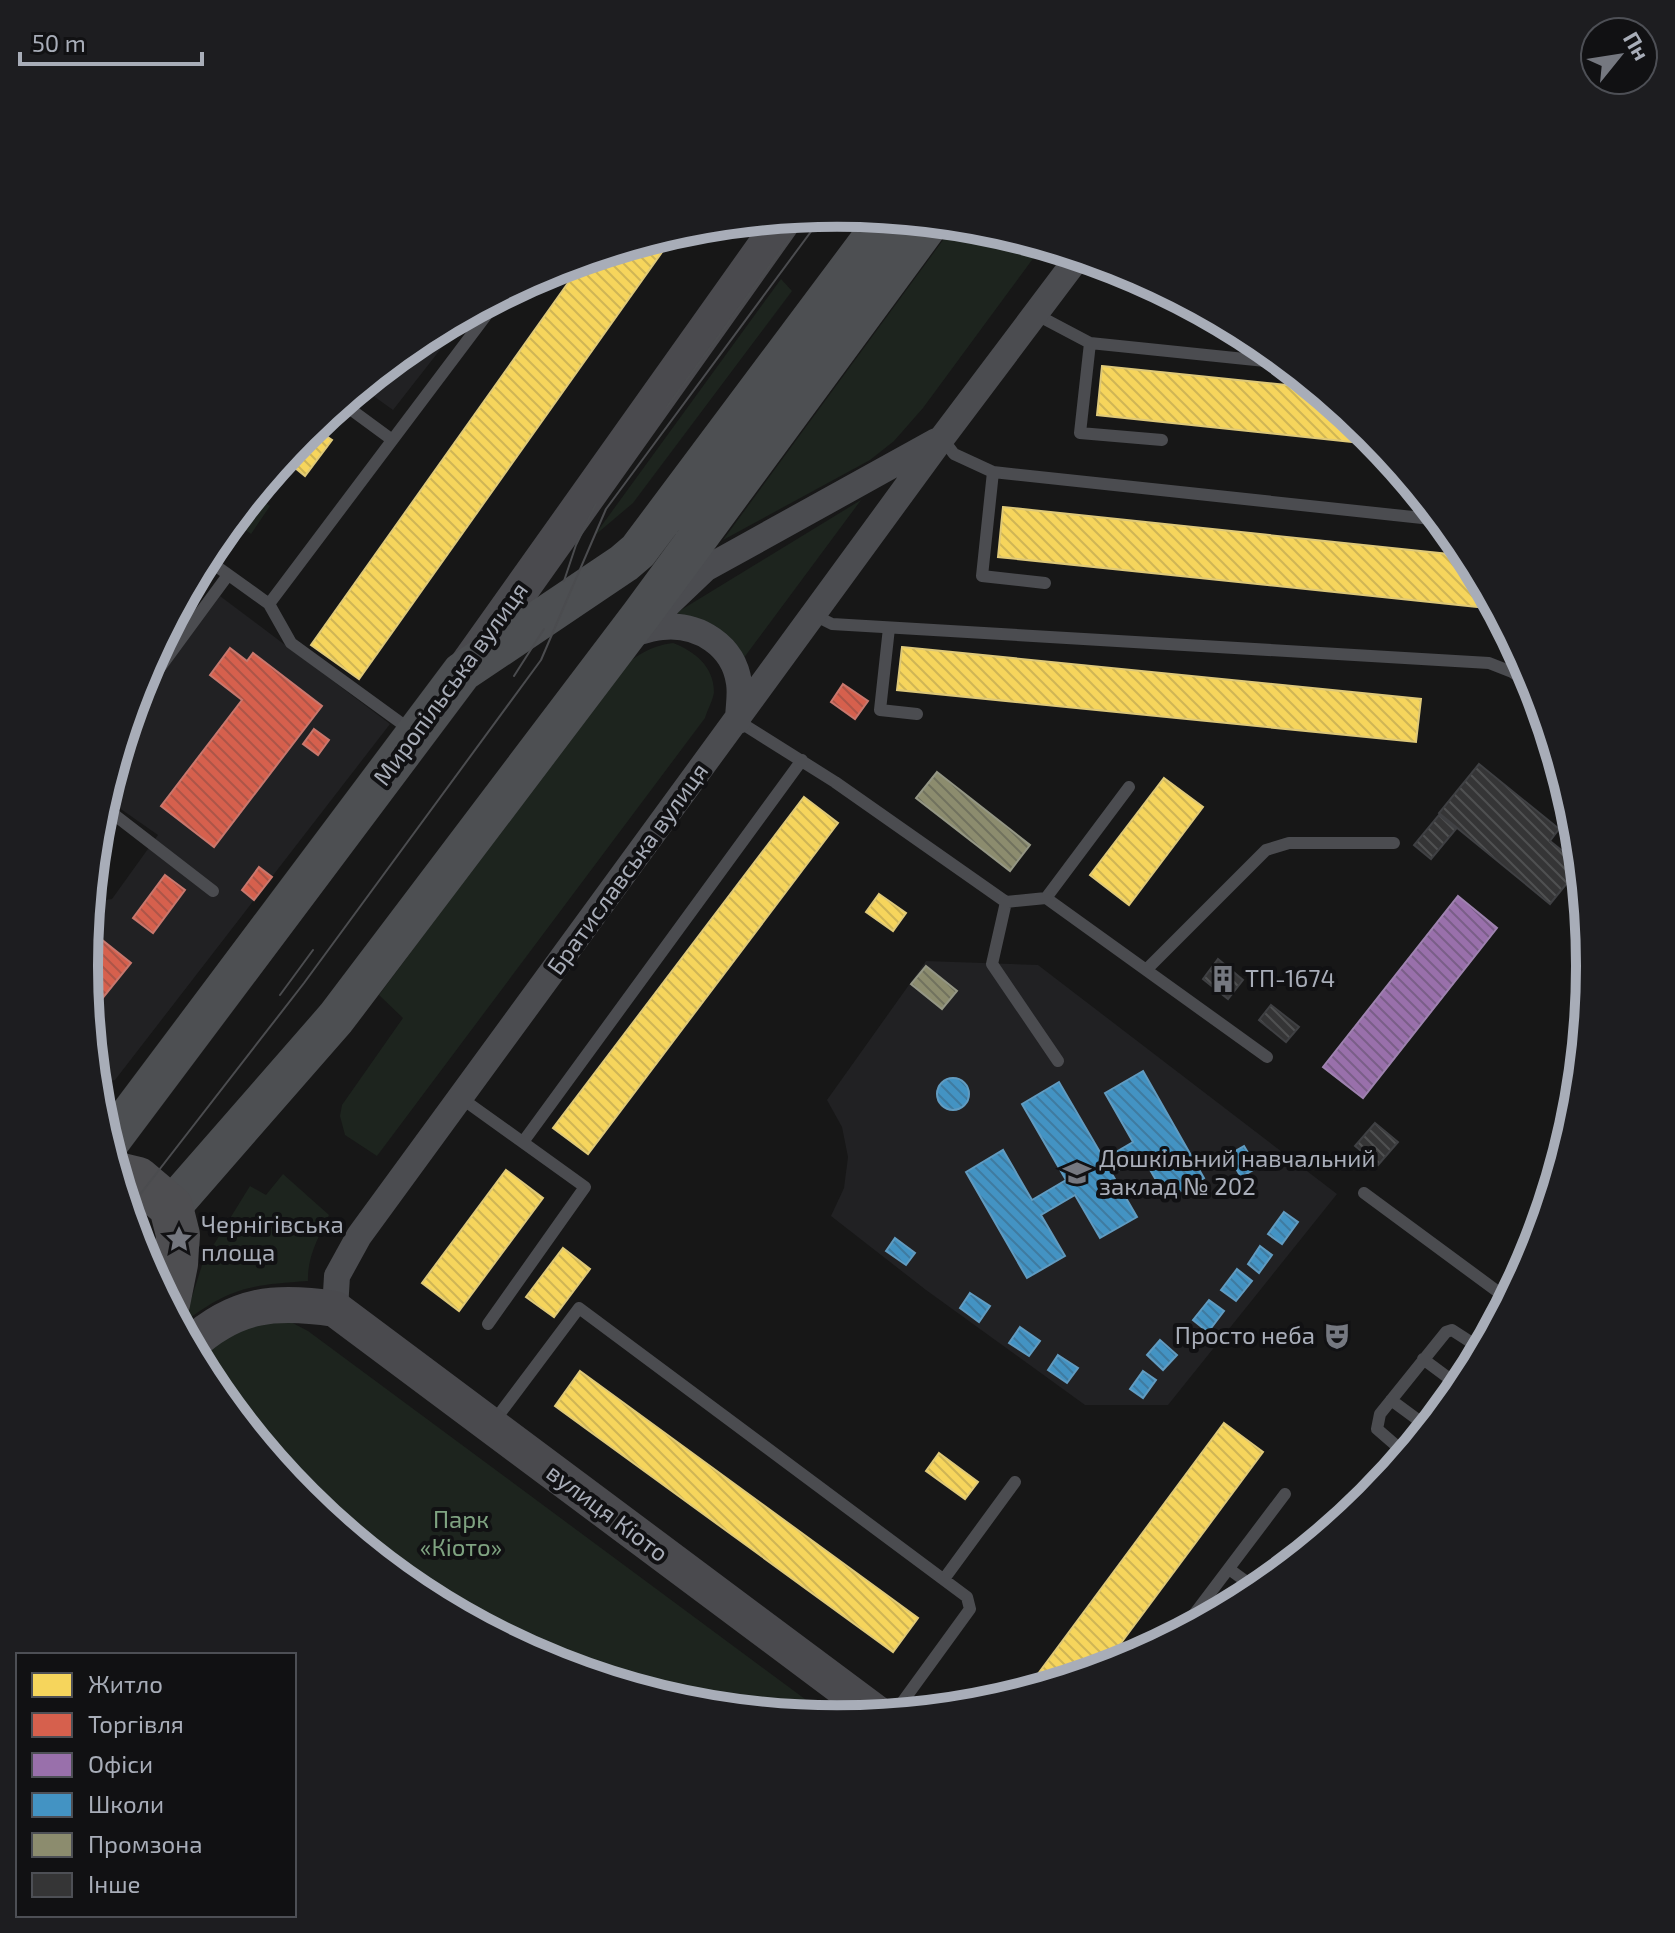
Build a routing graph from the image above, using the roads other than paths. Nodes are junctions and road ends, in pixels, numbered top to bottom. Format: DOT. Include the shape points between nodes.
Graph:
graph roads {
  1 [pos="879,229"];
  2 [pos="776,230"];
  3 [pos="923,232"];
  4 [pos="1072,265"];
  5 [pos="1037,315"];
  6 [pos="485,317"];
  7 [pos="1090,343"];
  8 [pos="1260,361"];
  9 [pos="351,410"];
  10 [pos="942,438"];
  11 [pos="391,439"];
  12 [pos="1162,440"];
  13 [pos="993,472"];
  14 [pos="1426,518"];
  15 [pos="624,563"];
  16 [pos="216,566"];
  17 [pos="228,575"];
  18 [pos="1045,583"];
  19 [pos="269,604"];
  20 [pos="814,615"];
  21 [pos="645,624"];
  22 [pos="889,628"];
  23 [pos="165,660"];
  24 [pos="462,672"];
  25 [pos="1517,675"];
  26 [pos="917,714"];
  27 [pos="738,721"];
  28 [pos="416,734"];
  29 [pos="802,760"];
  30 [pos="1129,787"];
  31 [pos="114,814"];
  32 [pos="1394,843"];
  33 [pos="213,891"];
  34 [pos="1046,898"];
  35 [pos="1006,902"];
  36 [pos="1147,969"];
  37 [pos="1267,1057"];
  38 [pos="1058,1061"];
  39 [pos="461,1098"];
  40 [pos="117,1132"];
  41 [pos="523,1142"];
  42 [pos="129,1177"];
  43 [pos="1364,1193"];
  44 [pos="171,1207"];
  45 [pos="171,1288"];
  46 [pos="1501,1294"];
  47 [pos="335,1309"];
  48 [pos="488,1324"];
  49 [pos="198,1338"];
  50 [pos="1473,1344"];
  51 [pos="1423,1359"];
  52 [pos="1450,1379"];
  53 [pos="1391,1400"];
  54 [pos="1420,1422"];
  55 [pos="491,1426"];
  56 [pos="1398,1448"];
  57 [pos="1015,1482"];
  58 [pos="1285,1494"];
  59 [pos="1229,1569"];
  60 [pos="944,1579"];
  61 [pos="1247,1582"];
  62 [pos="1195,1614"];
  63 [pos="902,1703"];
  64 [pos="865,1705"];
  1 -- 15 [label="main road"];
  2 -- 24 [label="street, Миропільська вулиця"];
  3 -- 21 [label="main road, Братиславська вулиця"];
  4 -- 5 [label="street, Братиславська вулиця"];
  5 -- 7 [label="lane"];
  5 -- 10 [label="street, Братиславська вулиця"];
  6 -- 11 [label="lane"];
  7 -- 8 [label="lane"];
  7 -- 12 [label="lane" via="1080,433"];
  9 -- 11 [label="lane"];
  10 -- 13 [label="lane" via="954,454"];
  10 -- 20 [label="street, Братиславська вулиця"];
  10 -- 21 [label="street, Братиславська вулиця" via="705,569"];
  11 -- 19 [label="lane"];
  13 -- 14 [label="lane"];
  13 -- 18 [label="lane" via="982,576"];
  15 -- 21 [label="main road" via="624,597"];
  15 -- 24 [label="main road"];
  16 -- 17 [label="lane"];
  17 -- 19 [label="lane"];
  17 -- 23 [label="lane"];
  19 -- 28 [label="lane" via="291,643"];
  20 -- 22 [label="lane" via="832,624"];
  20 -- 27 [label="street, Братиславська вулиця"];
  21 -- 27 [label="street" via="690,629 714,640 732,658 740,684"];
  21 -- 44 [label="main road, Братиславська вулиця" via="336,1018"];
  22 -- 25 [label="lane" via="1489,663"];
  22 -- 26 [label="lane" via="880,710"];
  24 -- 28 [label="main road, Миропільська вулиця"];
  27 -- 29 [label="lane"];
  27 -- 39 [label="street, Братиславська вулиця"];
  28 -- 40 [label="main road, Миропільська вулиця"];
  29 -- 35 [label="lane"];
  29 -- 41 [label="lane"];
  30 -- 34 [label="lane"];
  31 -- 33 [label="lane"];
  32 -- 36 [label="lane" via="1289,843 1266,850"];
  34 -- 35 [label="lane"];
  34 -- 36 [label="lane"];
  35 -- 38 [label="lane" via="992,964"];
  36 -- 37 [label="lane"];
  39 -- 41 [label="lane"];
  39 -- 47 [label="street, Братиславська вулиця" via="355,1243 337,1276"];
  41 -- 48 [label="lane" via="585,1187"];
  42 -- 44 [label="highway"];
  43 -- 46 [label="lane"];
  44 -- 45 [label="highway" via="178,1235"];
  47 -- 49 [label="street" via="294,1303 260,1306 227,1318"];
  47 -- 55 [label="street, вулиця Кіото"];
  50 -- 51 [label="lane" via="1452,1330"];
  51 -- 52 [label="lane"];
  51 -- 53 [label="lane"];
  53 -- 54 [label="lane"];
  53 -- 56 [label="lane" via="1377,1429"];
  55 -- 60 [label="lane" via="579,1308"];
  55 -- 64 [label="street, вулиця Кіото"];
  57 -- 60 [label="lane"];
  58 -- 59 [label="lane"];
  59 -- 61 [label="lane"];
  59 -- 62 [label="lane"];
  60 -- 63 [label="lane" via="967,1597 970,1609"];
}
